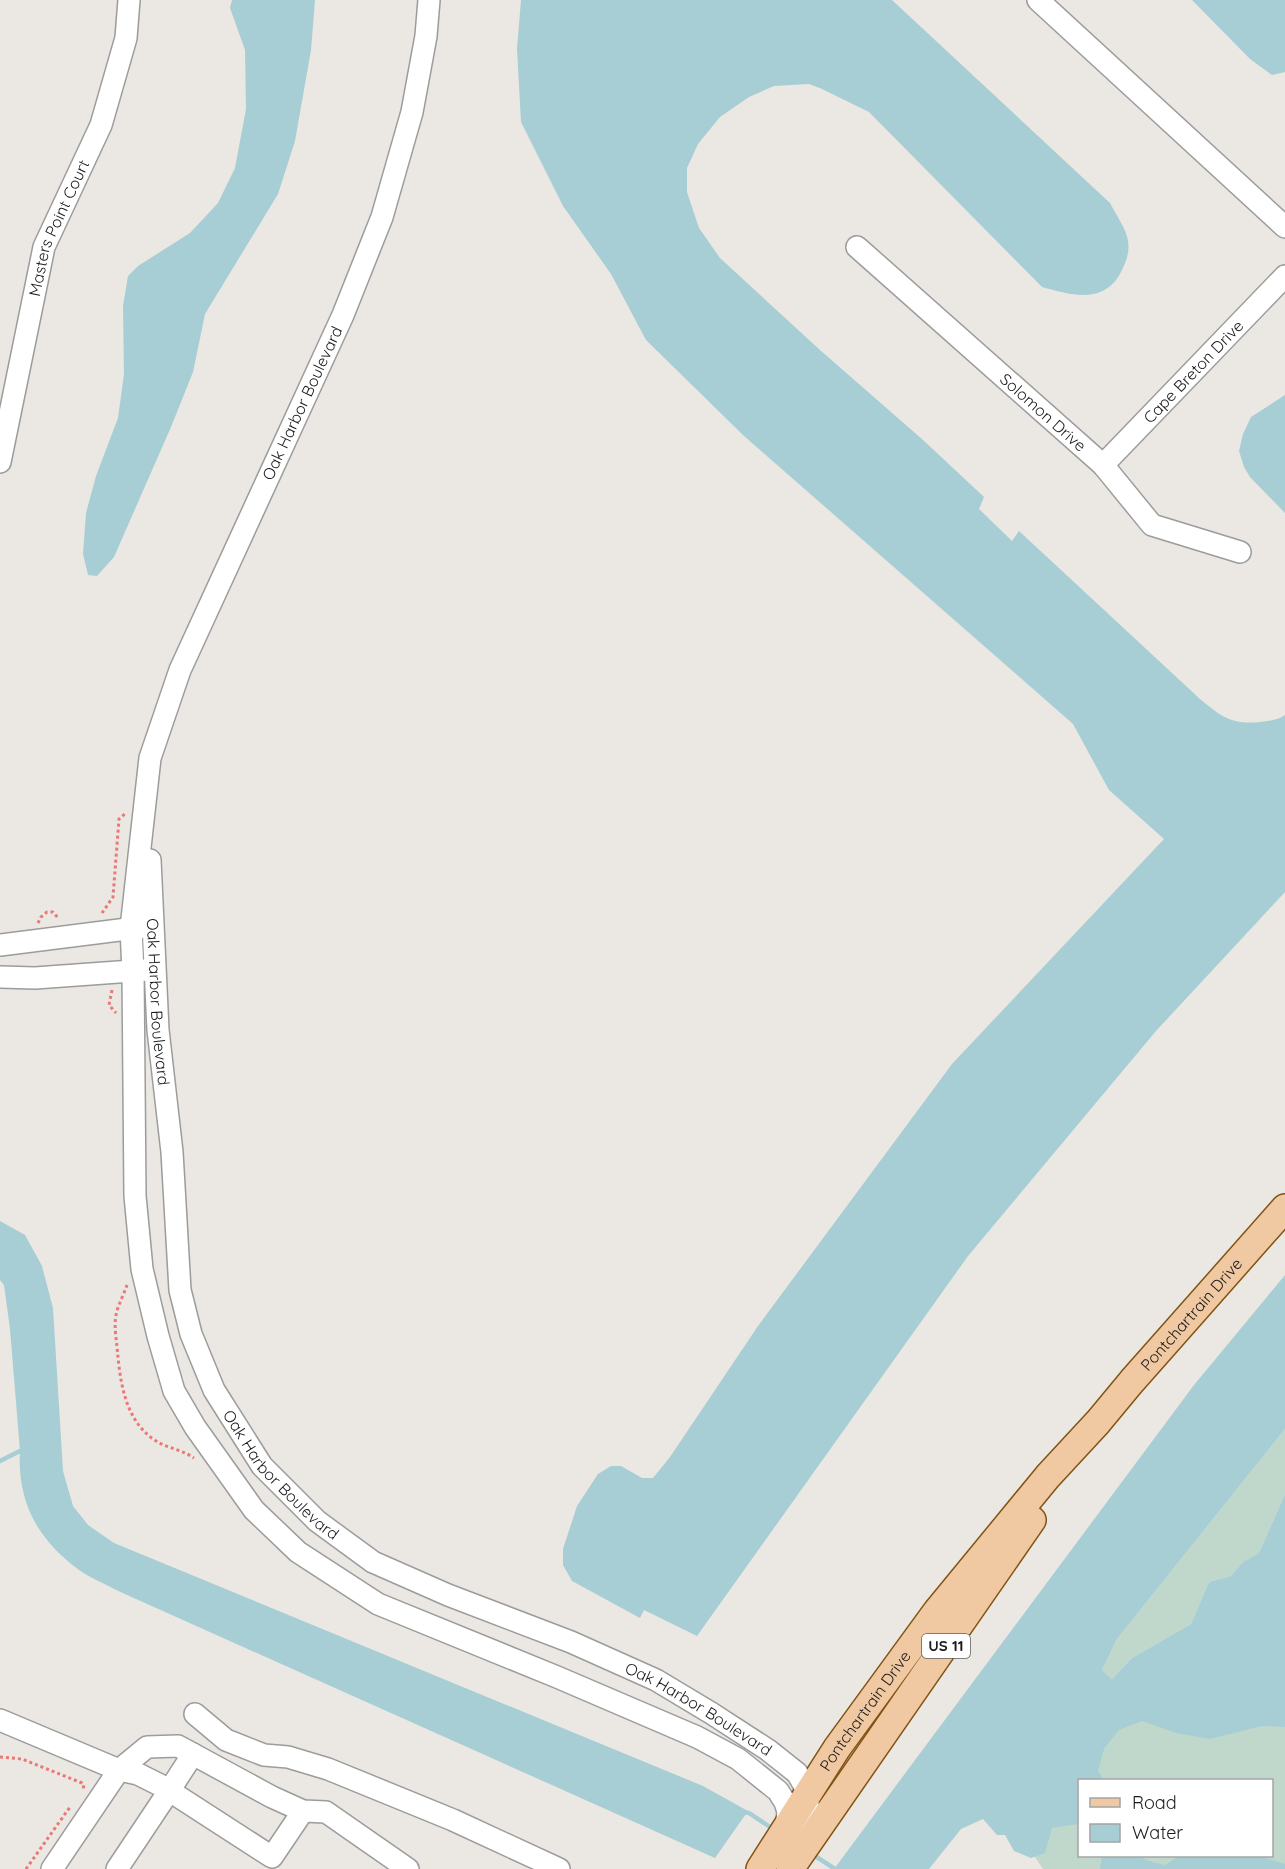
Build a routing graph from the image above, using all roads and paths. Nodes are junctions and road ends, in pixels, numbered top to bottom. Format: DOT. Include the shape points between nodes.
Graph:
graph roads {
  1 [pos="129,0"];
  2 [pos="429,0"];
  3 [pos="1038,0"];
  4 [pos="1285,227"];
  5 [pos="857,247"];
  6 [pos="1285,276"];
  7 [pos="0,462"];
  8 [pos="1103,465"];
  9 [pos="1240,552"];
  10 [pos="147,796"];
  11 [pos="153,927"];
  12 [pos="131,928"];
  13 [pos="0,945"];
  14 [pos="155,969"];
  15 [pos="133,971"];
  16 [pos="0,977"];
  17 [pos="112,988"];
  18 [pos="119,1015"];
  19 [pos="1285,1208"];
  20 [pos="129,1278"];
  21 [pos="1098,1422"];
  22 [pos="196,1459"];
  23 [pos="711,1713"];
  24 [pos="195,1714"];
  25 [pos="0,1720"];
  26 [pos="697,1737"];
  27 [pos="837,1748"];
  28 [pos="768,1750"];
  29 [pos="192,1754"];
  30 [pos="0,1757"];
  31 [pos="118,1770"];
  32 [pos="170,1791"];
  33 [pos="81,1792"];
  34 [pos="807,1797"];
  35 [pos="75,1801"];
  36 [pos="303,1811"];
  37 [pos="786,1827"];
  38 [pos="26,1869"];
  39 [pos="52,1869"];
  40 [pos="117,1869"];
  41 [pos="408,1869"];
  42 [pos="560,1869"];
  43 [pos="760,1869"];
  44 [pos="776,1869"];
  45 [pos="790,1869"];
  1 -- 7 [label="street, Masters Point Court" via="126,38 101,125 44,247"];
  2 -- 10 [label="street, Oak Harbor Boulevard" via="412,112 382,217 343,315 180,670 150,758"];
  3 -- 4 [label="street"];
  5 -- 8 [label="street, Solomon Drive"];
  6 -- 8 [label="street, Cape Breton Drive"];
  8 -- 9 [label="street, Solomon Drive" via="1152,525"];
  10 -- 11 [label="street, Oak Harbor Boulevard"];
  10 -- 12 [label="street, Oak Harbor Boulevard"];
  11 -- 12 [label="street"];
  11 -- 14 [label="street, Oak Harbor Boulevard"];
  12 -- 13 [label="street"];
  12 -- 15 [label="street, Oak Harbor Boulevard"];
  14 -- 15 [label="street"];
  14 -- 23 [label="street, Oak Harbor Boulevard" via="180,1290 191,1334 214,1390 261,1466 317,1521 373,1562 571,1642 656,1680"];
  15 -- 16 [label="street"];
  15 -- 26 [label="street, Oak Harbor Boulevard" via="135,1196 142,1269 174,1391 254,1510 298,1552 378,1604"];
  17 -- 18 [label="path" via="109,1005"];
  19 -- 21 [label="main road, Pontchartrain Drive / US 11"];
  20 -- 22 [label="path" via="115,1329 119,1373 127,1404 139,1426 152,1438"];
  21 -- 27 [label="main road, Pontchartrain Drive / US 11" via="1048,1476 937,1611"];
  21 -- 45 [label="main road, Pontchartrain Drive / US 11"];
  23 -- 26 [label="street"];
  23 -- 28 [label="street, Oak Harbor Boulevard"];
  24 -- 42 [label="street" via="226,1740 264,1755 288,1757 328,1769"];
  25 -- 31 [label="street"];
  26 -- 37 [label="street, Oak Harbor Boulevard" via="738,1759 778,1791 788,1812"];
  27 -- 28 [label="street" via="812,1766"];
  27 -- 34 [label="main road, Pontchartrain Drive / US 11"];
  28 -- 34 [label="street, Oak Harbor Boulevard" via="797,1773"];
  29 -- 31 [label="street" via="178,1746 147,1747"];
  29 -- 32 [label="street"];
  29 -- 36 [label="street"];
  30 -- 33 [label="path" via="22,1759 82,1783"];
  31 -- 32 [label="street" via="138,1774"];
  31 -- 39 [label="street"];
  32 -- 36 [label="street" via="272,1857"];
  32 -- 40 [label="street"];
  34 -- 37 [label="main road, Pontchartrain Drive / US 11"];
  34 -- 44 [label="street" via="806,1825"];
  35 -- 38 [label="path"];
  36 -- 41 [label="street" via="326,1812"];
  37 -- 43 [label="main road, Pontchartrain Drive / US 11"];
}
